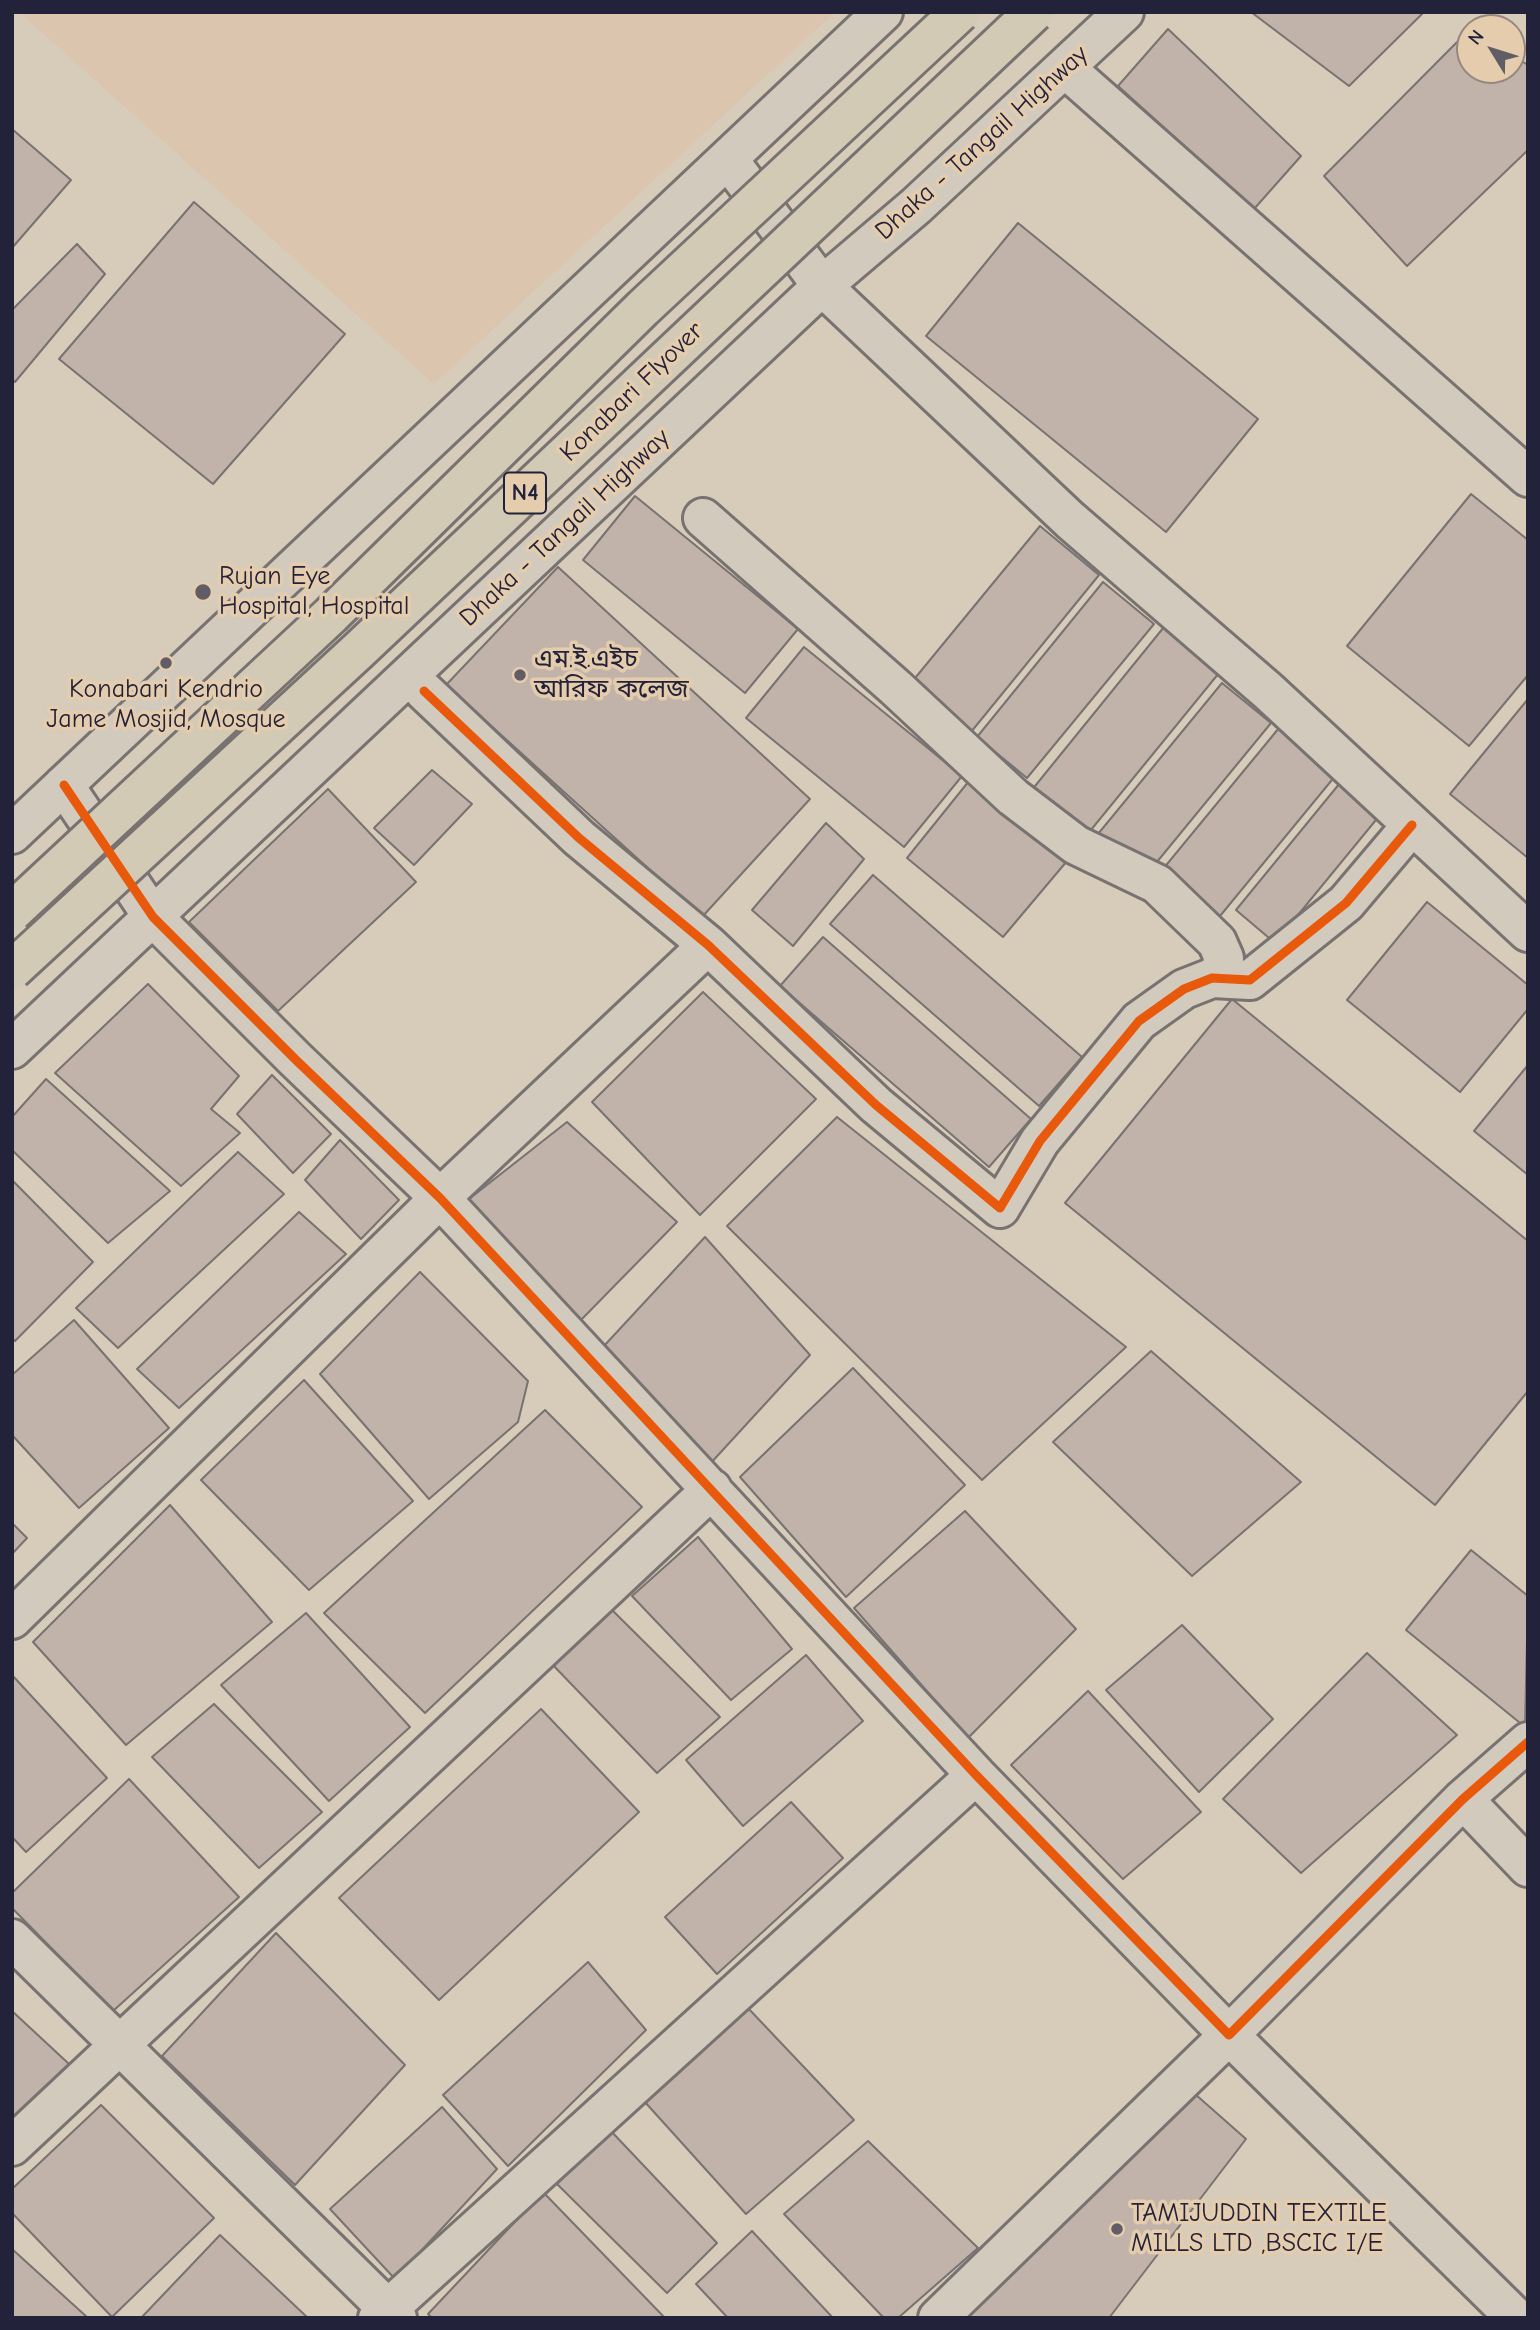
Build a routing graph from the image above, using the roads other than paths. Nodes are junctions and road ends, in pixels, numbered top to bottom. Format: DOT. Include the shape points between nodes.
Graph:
graph roads {
  1 [pos="883,12"];
  2 [pos="960,12"];
  3 [pos="1034,12"];
  4 [pos="1124,12"];
  5 [pos="1065,68"];
  6 [pos="728,159"];
  7 [pos="822,285"];
  8 [pos="1528,477"];
  9 [pos="703,519"];
  10 [pos="424,691"];
  11 [pos="64,785"];
  12 [pos="1412,825"];
  13 [pos="12,834"];
  14 [pos="12,912"];
  15 [pos="153,917"];
  16 [pos="1528,932"];
  17 [pos="708,945"];
  18 [pos="12,970"];
  19 [pos="1218,978"];
  20 [pos="12,1049"];
  21 [pos="440,1198"];
  22 [pos="712,1489"];
  23 [pos="12,1619"];
  24 [pos="1528,1742"];
  25 [pos="976,1775"];
  26 [pos="1464,1799"];
  27 [pos="1528,1867"];
  28 [pos="12,1940"];
  29 [pos="1229,2035"];
  30 [pos="119,2044"];
  31 [pos="12,2147"];
  32 [pos="387,2315"];
  33 [pos="939,2318"];
  34 [pos="1517,2318"];
  1 -- 6 [label="street"];
  2 -- 14 [label="highway, Konabari Flyover / N4, bridge" via="643,308 331,615"];
  3 -- 18 [label="highway, Konabari Flyover / N4, bridge" via="359,650"];
  4 -- 5 [label="street, Dhaka - Tangail Highway / N4"];
  5 -- 7 [label="street, Dhaka - Tangail Highway / N4" via="916,206"];
  5 -- 8 [label="street"];
  6 -- 7 [label="street"];
  6 -- 11 [label="street"];
  7 -- 12 [label="street" via="1070,520 1268,691"];
  7 -- 15 [label="street, Dhaka - Tangail Highway / N4"];
  9 -- 19 [label="street" via="1013,797 1076,845 1157,884 1217,942 1224,958"];
  10 -- 17 [label="street" via="579,838"];
  11 -- 13 [label="street"];
  11 -- 15 [label="street"];
  12 -- 16 [label="street"];
  12 -- 19 [label="street" via="1346,903 1250,980"];
  15 -- 20 [label="street, Dhaka - Tangail Highway / N4"];
  15 -- 21 [label="street"];
  17 -- 19 [label="street" via="876,1105 1000,1208 1040,1141 1139,1021 1184,989"];
  17 -- 21 [label="street"];
  21 -- 22 [label="street"];
  21 -- 23 [label="street"];
  22 -- 25 [label="street"];
  22 -- 30 [label="street"];
  24 -- 26 [label="street"];
  25 -- 29 [label="street"];
  25 -- 32 [label="street"];
  26 -- 27 [label="street"];
  26 -- 29 [label="street"];
  28 -- 30 [label="street"];
  29 -- 33 [label="street"];
  29 -- 34 [label="street"];
  30 -- 31 [label="street"];
  30 -- 32 [label="street"];
}
